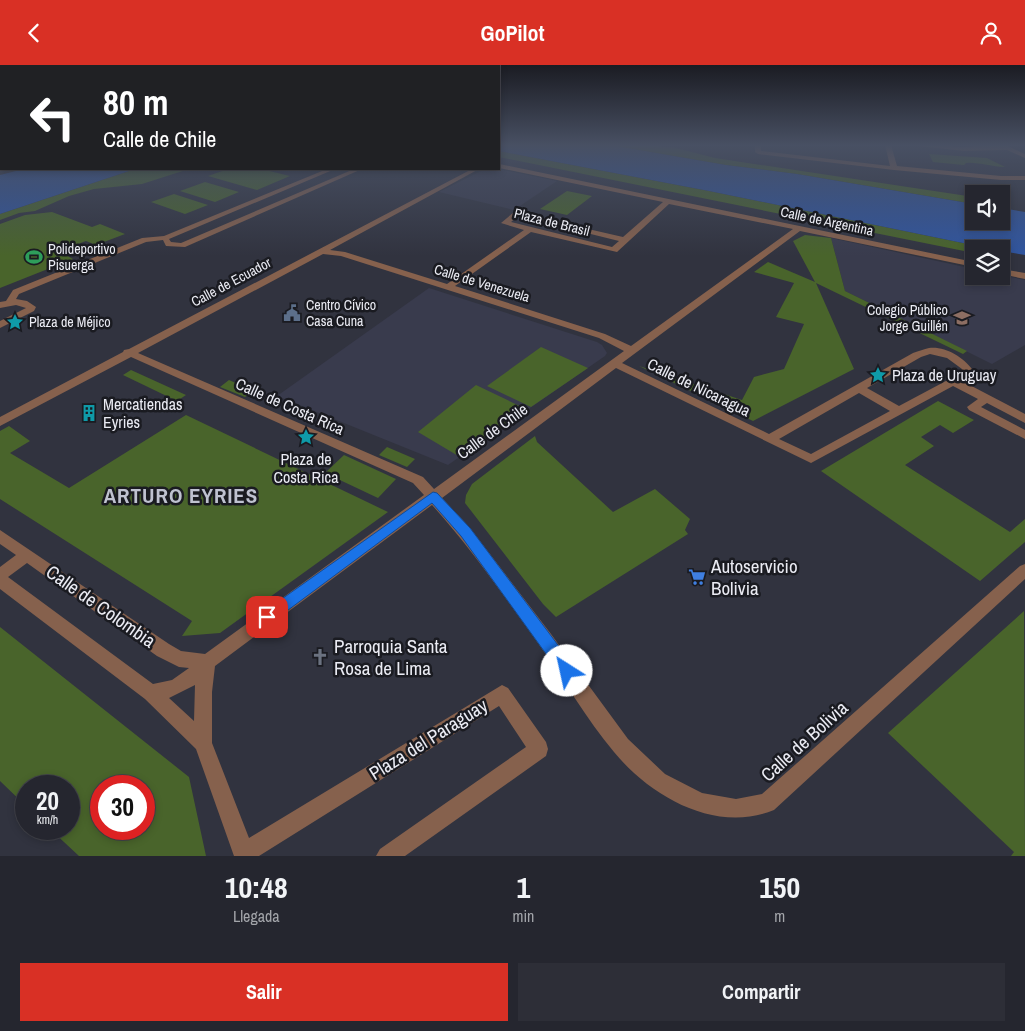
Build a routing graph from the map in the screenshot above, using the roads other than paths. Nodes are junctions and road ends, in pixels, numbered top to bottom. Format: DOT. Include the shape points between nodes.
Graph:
graph roads {
  1 [pos="302,182"];
  2 [pos="329,182"];
  3 [pos="451,182"];
  4 [pos="576,182"];
  5 [pos="295,185"];
  6 [pos="312,189"];
  7 [pos="668,201"];
  8 [pos="238,209"];
  9 [pos="255,214"];
  10 [pos="530,229"];
  11 [pos="798,229"];
  12 [pos="165,239"];
  13 [pos="625,240"];
  14 [pos="320,251"];
  15 [pos="965,263"];
  16 [pos="1010,273"];
  17 [pos="1025,276"];
  18 [pos="449,287"];
  19 [pos="4,304"];
  20 [pos="0,325"];
  21 [pos="632,351"];
  22 [pos="128,352"];
  23 [pos="614,364"];
  24 [pos="952,381"];
  25 [pos="859,388"];
  26 [pos="986,399"];
  27 [pos="898,411"];
  28 [pos="1025,419"];
  29 [pos="0,422"];
  30 [pos="1025,435"];
  31 [pos="769,439"];
  32 [pos="433,496"];
  33 [pos="0,536"];
  34 [pos="28,555"];
  35 [pos="1025,570"];
  36 [pos="0,575"];
  37 [pos="0,580"];
  38 [pos="207,662"];
  39 [pos="151,693"];
  40 [pos="203,743"];
  41 [pos="245,855"];
  42 [pos="387,856"];
  1 -- 5 [label="street"];
  2 -- 6 [label="street"];
  3 -- 14 [label="street, Calle de Ecuador"];
  4 -- 7 [label="street, Calle de Argentina"];
  5 -- 6 [label="street"];
  5 -- 8 [label="street"];
  6 -- 9 [label="street"];
  7 -- 11 [label="street, Calle de Argentina"];
  7 -- 13 [label="street"];
  8 -- 9 [label="street"];
  8 -- 12 [label="street"];
  9 -- 12 [label="street" via="182,245 169,244"];
  10 -- 13 [label="street, Plaza de Brasil" via="614,250"];
  10 -- 13 [label="street, Plaza de Brasil" via="505,223 517,214"];
  10 -- 18 [label="street"];
  11 -- 15 [label="street, Calle de Argentina"];
  11 -- 21 [label="street, Calle de Chile"];
  12 -- 19 [label="street" via="145,240 25,288"];
  14 -- 18 [label="street, Calle de Venezuela" via="342,254"];
  14 -- 22 [label="street, Calle de Ecuador"];
  16 -- 17 [label="street"];
  18 -- 21 [label="street, Calle de Venezuela" via="602,336"];
  19 -- 20 [label="street" via="27,303 31,307"];
  21 -- 23 [label="street, Calle de Chile"];
  22 -- 29 [label="street, Calle de Ecuador"];
  22 -- 32 [label="street, Calle de Costa Rica" via="418,480"];
  23 -- 31 [label="street, Calle de Nicaragua"];
  23 -- 32 [label="street, Calle de Chile"];
  24 -- 25 [label="street" via="967,369 963,363 946,354 930,351"];
  24 -- 26 [label="street"];
  24 -- 27 [label="street"];
  25 -- 27 [label="street"];
  25 -- 31 [label="street"];
  26 -- 28 [label="street"];
  26 -- 30 [label="street" via="972,407"];
  27 -- 31 [label="street" via="811,459"];
  32 -- 35 [label="street, Calle de Bolivia" via="465,532 621,746 658,781 674,790 700,803 736,809 767,803"];
  32 -- 38 [label="street, Calle de Chile"];
  33 -- 34 [label="street, Calle de Colombia"];
  34 -- 36 [label="street"];
  34 -- 38 [label="street, Calle de Colombia" via="163,650 179,659"];
  37 -- 39 [label="street"];
  38 -- 39 [label="street" via="191,679 170,691"];
  38 -- 40 [label="street" via="203,692"];
  39 -- 40 [label="street"];
  40 -- 41 [label="street"];
  41 -- 42 [label="street, Plaza del Paraguay" via="502,694 539,749"];
}
